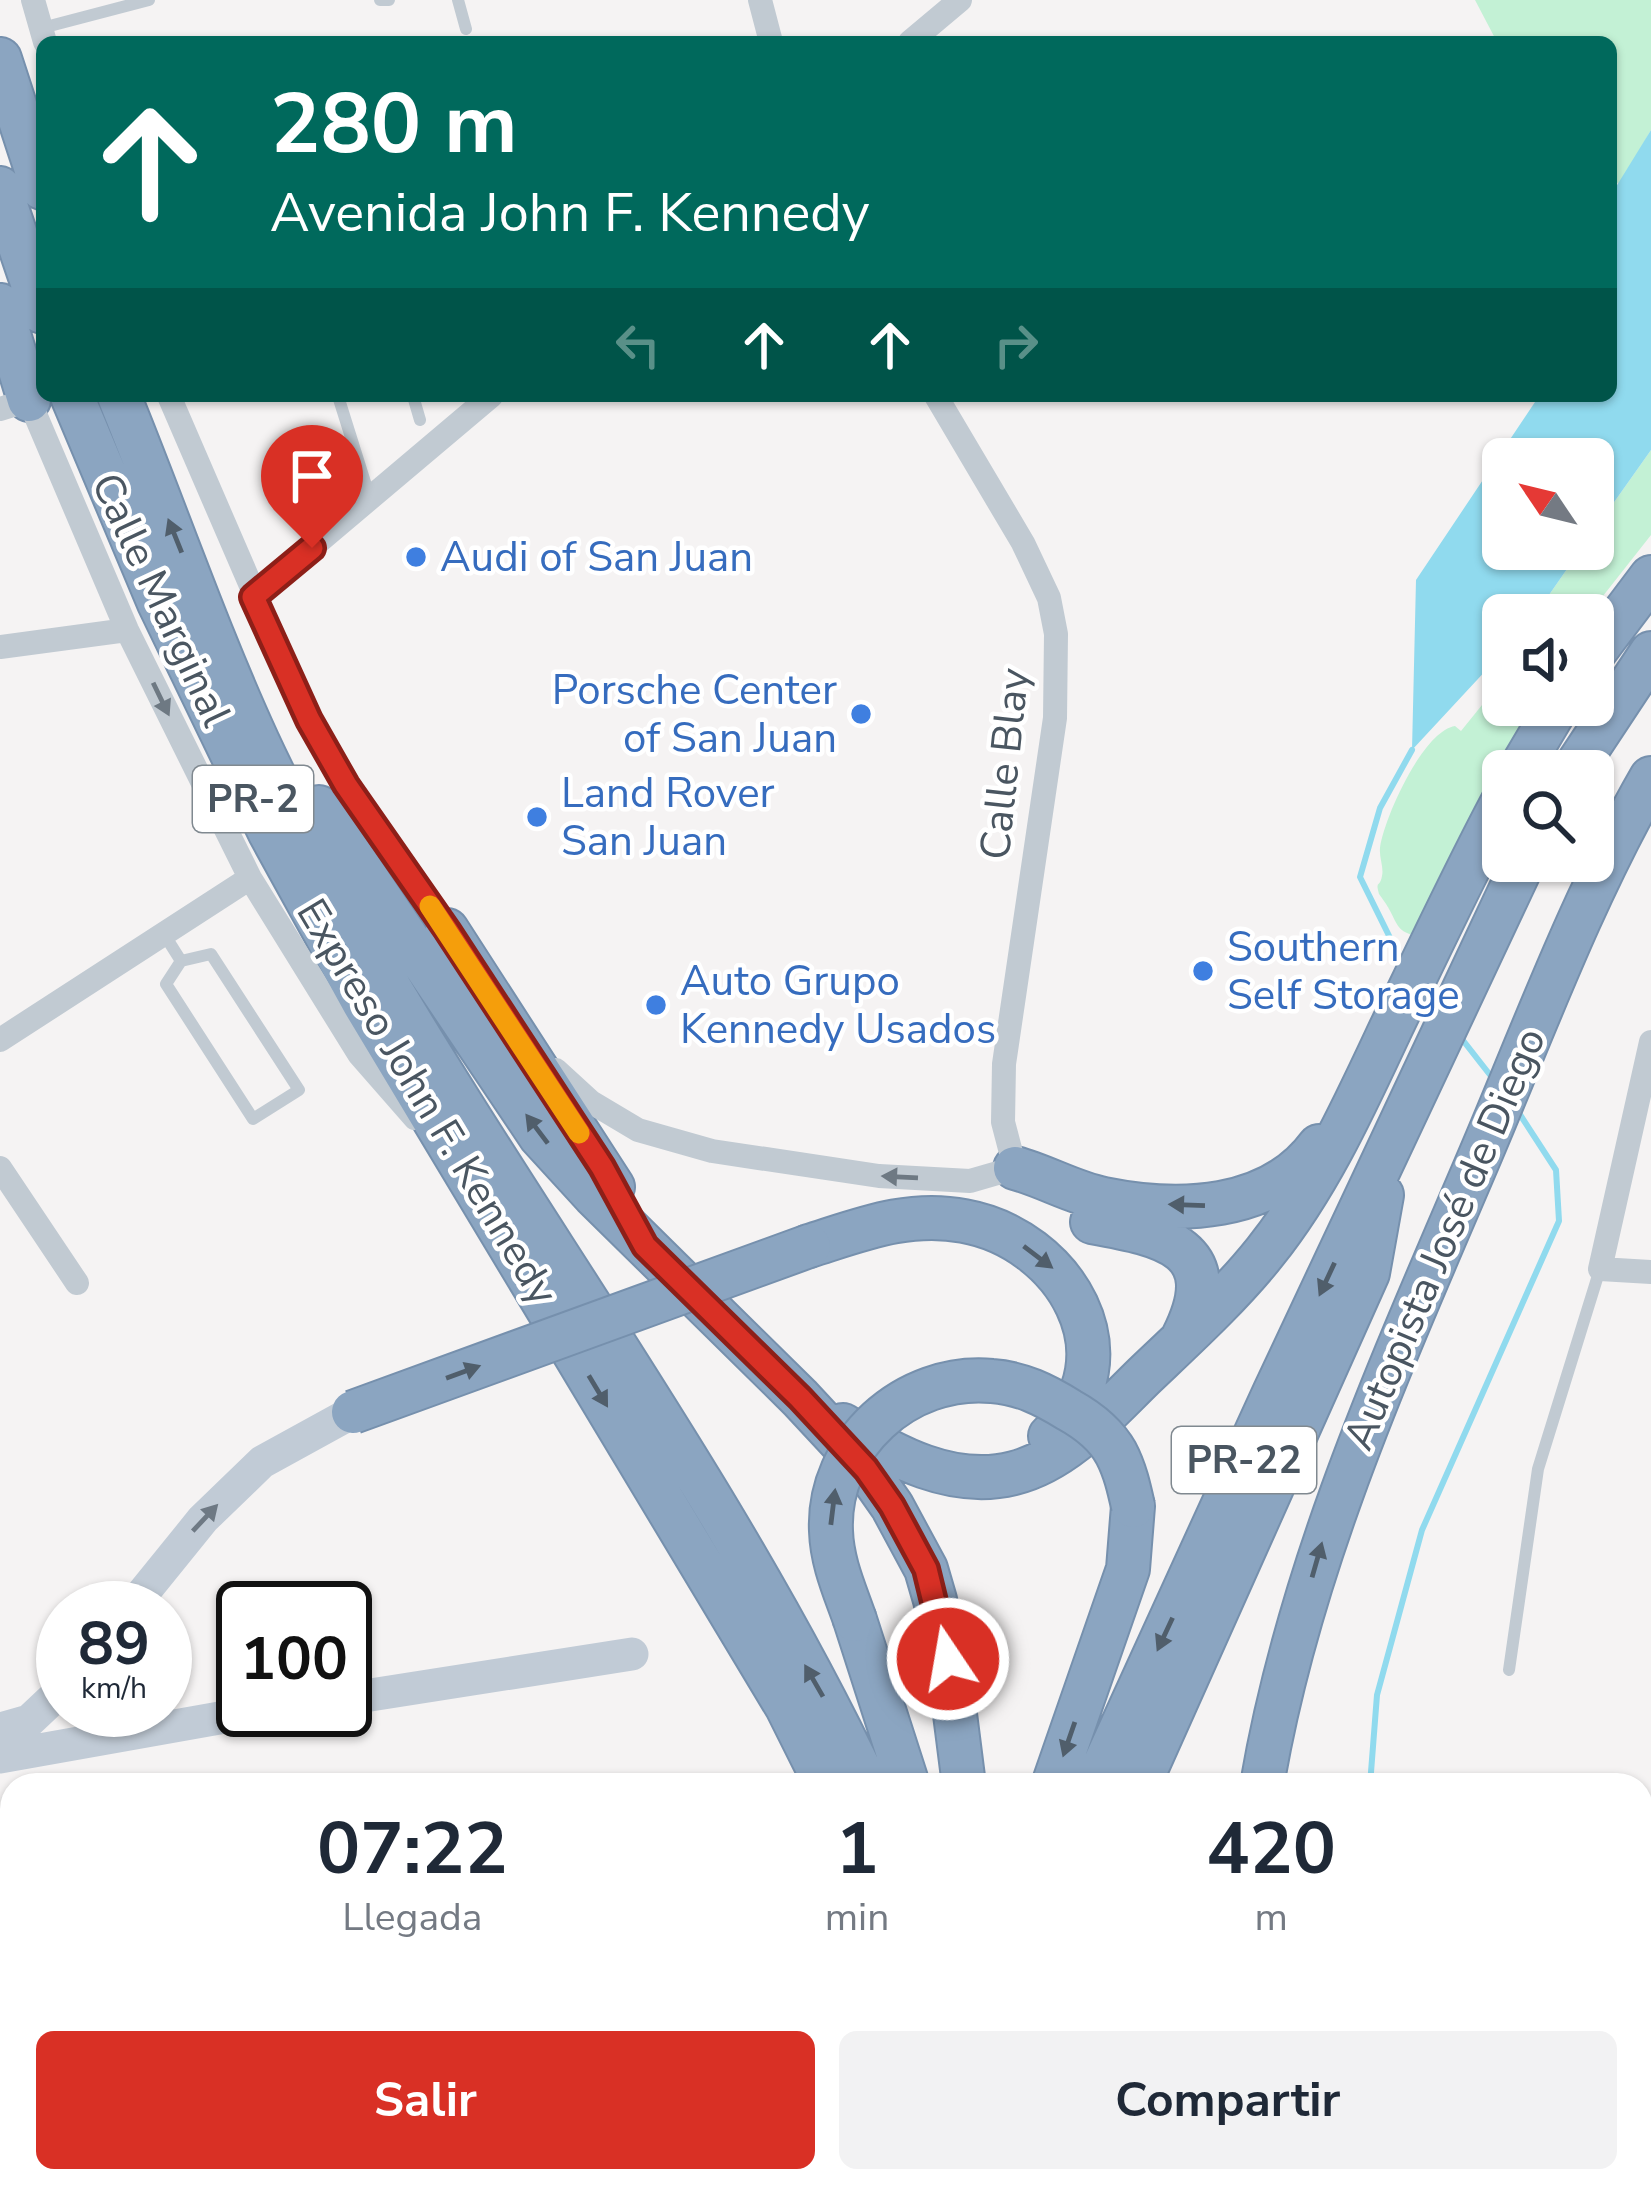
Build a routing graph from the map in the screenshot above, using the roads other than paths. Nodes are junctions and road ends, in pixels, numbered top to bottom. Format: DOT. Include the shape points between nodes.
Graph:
graph roads {
  1 [pos="33,0"];
  2 [pos="149,0"];
  3 [pos="458,0"];
  4 [pos="760,0"];
  5 [pos="960,0"];
  6 [pos="466,29"];
  7 [pos="43,35"];
  8 [pos="769,36"];
  9 [pos="917,36"];
  10 [pos="0,58"];
  11 [pos="36,169"];
  12 [pos="0,188"];
  13 [pos="36,294"];
  14 [pos="0,305"];
  15 [pos="34,402"];
  16 [pos="121,402"];
  17 [pos="172,402"];
  18 [pos="340,402"];
  19 [pos="415,402"];
  20 [pos="484,402"];
  21 [pos="939,402"];
  22 [pos="420,420"];
  23 [pos="370,498"];
  24 [pos="1651,578"];
  25 [pos="253,597"];
  26 [pos="1614,626"];
  27 [pos="127,630"];
  28 [pos="0,647"];
  29 [pos="1651,653"];
  30 [pos="258,742"];
  31 [pos="1588,750"];
  32 [pos="1651,778"];
  33 [pos="1482,842"];
  34 [pos="250,878"];
  35 [pos="1514,882"];
  36 [pos="447,930"];
  37 [pos="164,934"];
  38 [pos="181,961"];
  39 [pos="0,1040"];
  40 [pos="1651,1042"];
  41 [pos="1376,1060"];
  42 [pos="1394,1135"];
  43 [pos="0,1168"];
  44 [pos="1015,1168"];
  45 [pos="472,1182"];
  46 [pos="645,1246"];
  47 [pos="1600,1269"];
  48 [pos="1651,1272"];
  49 [pos="77,1283"];
  50 [pos="1180,1342"];
  51 [pos="800,1398"];
  52 [pos="353,1412"];
  53 [pos="957,1475"];
  54 [pos="153,1581"];
  55 [pos="632,1654"];
  56 [pos="1509,1670"];
  57 [pos="372,1695"];
  58 [pos="787,1707"];
  59 [pos="36,1714"];
  60 [pos="0,1729"];
  61 [pos="80,1737"];
  62 [pos="0,1757"];
  63 [pos="805,1773"];
  64 [pos="820,1773"];
  65 [pos="861,1773"];
  66 [pos="904,1773"];
  67 [pos="962,1773"];
  68 [pos="1057,1773"];
  69 [pos="1101,1773"];
  70 [pos="1144,1773"];
  71 [pos="1264,1773"];
  1 -- 7 [label="street"];
  2 -- 7 [label="lane"];
  3 -- 6 [label="lane"];
  4 -- 8 [label="street"];
  5 -- 9 [label="street"];
  10 -- 11 [label="highway"];
  12 -- 13 [label="highway"];
  14 -- 15 [label="highway, Expreso John F. Kennedy"];
  15 -- 27 [label="street, Calle Marginal"];
  15 -- 45 [label="highway, Expreso John F. Kennedy / PR-2" via="159,603 270,833"];
  30 -- 16 [label="highway, Expreso John F. Kennedy / PR-2, one-way"];
  17 -- 25 [label="street"];
  18 -- 23 [label="lane"];
  19 -- 22 [label="lane"];
  20 -- 23 [label="street"];
  21 -- 44 [label="street, Calle Blay" via="1023,543 1056,634 1055,718 1004,1064 1003,1122"];
  23 -- 25 [label="street"];
  24 -- 26 [label="highway"];
  25 -- 36 [label="street" via="346,785"];
  27 -- 28 [label="street"];
  27 -- 34 [label="street, Calle Marginal, one-way"];
  29 -- 31 [label="highway"];
  46 -- 30 [label="highway, one-way" via="540,1136 294,765"];
  65 -- 30 [label="highway, Expreso John F. Kennedy / PR-2, one-way" via="664,1423 367,949"];
  71 -- 32 [label="highway, Autopista José de Diego / PR-22, one-way" via="1320,1547 1354,1454 1592,891"];
  33 -- 41 [label="highway"];
  34 -- 37 [label="street"];
  34 -- 45 [label="street, Calle Marginal" via="358,1054"];
  35 -- 42 [label="highway, Autopista José de Diego / PR-22"];
  44 -- 36 [label="street, one-way" via="970,1181 879,1176 712,1151 638,1130 568,1084"];
  36 -- 46 [label="highway"];
  37 -- 38 [label="lane"];
  37 -- 39 [label="street"];
  38 -- 38 [label="lane" via="166,984 253,1119 298,1090 212,954"];
  40 -- 47 [label="street"];
  41 -- 44 [label="highway, one-way" via="1306,1164 1233,1202 1102,1199"];
  41 -- 50 [label="highway" via="1321,1168 1267,1250"];
  42 -- 69 [label="highway, Autopista José de Diego / PR-22, one-way"];
  42 -- 70 [label="highway" via="1368,1273"];
  43 -- 49 [label="street"];
  44 -- 50 [label="highway" via="1062,1210 1161,1235 1182,1248 1198,1286"];
  45 -- 58 [label="highway, Expreso John F. Kennedy / PR-2, one-way"];
  46 -- 51 [label="highway"];
  47 -- 48 [label="street"];
  47 -- 56 [label="lane" via="1538,1469"];
  50 -- 53 [label="highway" via="1045,1460 1017,1473"];
  51 -- 53 [label="highway" via="886,1452"];
  51 -- 67 [label="highway" via="866,1469 926,1569"];
  52 -- 53 [label="highway, one-way, bridge" via="809,1246 896,1219 968,1221 1055,1270 1076,1296 1086,1362 1077,1400 1037,1449"];
  54 -- 52 [label="street, one-way" via="262,1462"];
  55 -- 57 [label="street"];
  58 -- 63 [label="highway"];
  58 -- 64 [label="highway, Expreso John F. Kennedy / PR-2"];
  59 -- 60 [label="street"];
  61 -- 62 [label="street"];
  66 -- 68 [label="highway, one-way, bridge" via="834,1559 836,1484 874,1423 910,1397 992,1381 1079,1416 1114,1449 1132,1506 1128,1569"];
}
